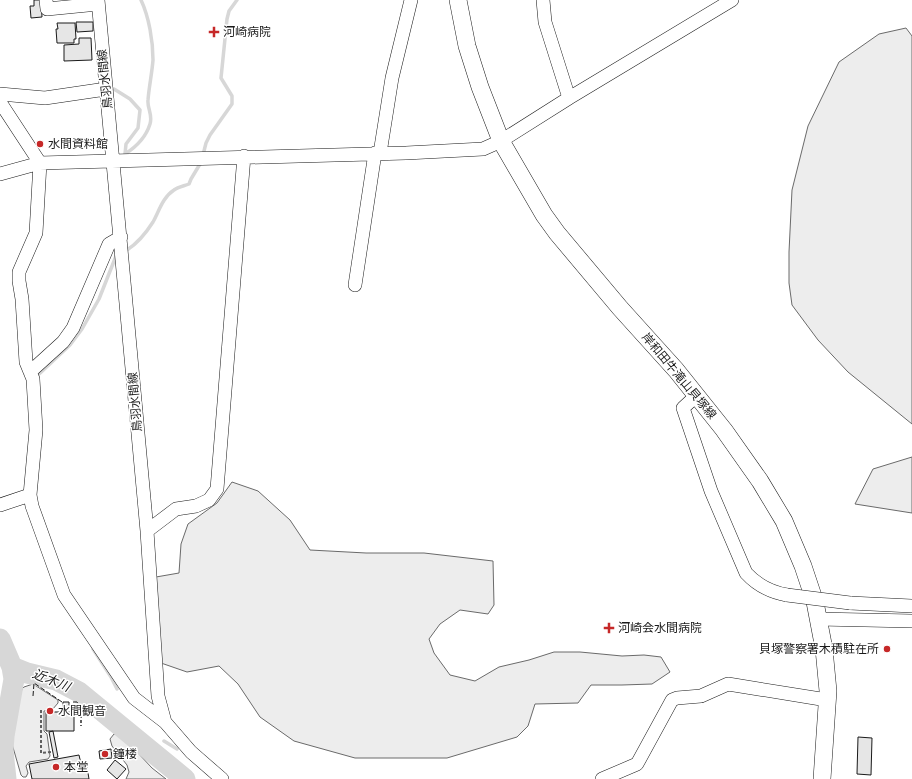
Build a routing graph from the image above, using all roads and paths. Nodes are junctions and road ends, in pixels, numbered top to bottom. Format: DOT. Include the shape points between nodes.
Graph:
graph roads {
  1 [pos="46,0"];
  2 [pos="411,0"];
  3 [pos="458,0"];
  4 [pos="543,0"];
  5 [pos="732,0"];
  6 [pos="98,2"];
  7 [pos="106,89"];
  8 [pos="0,94"];
  9 [pos="569,98"];
  10 [pos="0,102"];
  11 [pos="501,141"];
  12 [pos="378,153"];
  13 [pos="244,156"];
  14 [pos="113,160"];
  15 [pos="40,163"];
  16 [pos="0,174"];
  17 [pos="121,237"];
  18 [pos="355,285"];
  19 [pos="30,372"];
  20 [pos="696,396"];
  21 [pos="30,495"];
  22 [pos="0,505"];
  23 [pos="147,531"];
  24 [pos="912,606"];
  25 [pos="818,619"];
  26 [pos="912,620"];
  27 [pos="828,700"];
  28 [pos="41,710"];
  29 [pos="81,715"];
  30 [pos="164,722"];
  31 [pos="82,726"];
  32 [pos="52,752"];
  33 [pos="222,779"];
  34 [pos="602,779"];
  35 [pos="822,779"];
  1 -- 6 [label="street" via="47,9"];
  2 -- 12 [label="street" via="392,78"];
  3 -- 11 [label="main road, 岸和田牛滝山貝塚線" via="467,46"];
  4 -- 9 [label="street" via="546,22"];
  5 -- 9 [label="street"];
  6 -- 7 [label="street, 鳥羽水間線"];
  7 -- 8 [label="street" via="46,98"];
  7 -- 14 [label="street, 鳥羽水間線"];
  9 -- 11 [label="street"];
  10 -- 15 [label="street"];
  11 -- 12 [label="street" via="484,149"];
  11 -- 20 [label="main road, 岸和田牛滝山貝塚線" via="557,233"];
  12 -- 13 [label="street"];
  12 -- 18 [label="street"];
  13 -- 14 [label="street"];
  13 -- 23 [label="street" via="217,489 209,500 196,506 176,509"];
  14 -- 15 [label="street"];
  14 -- 17 [label="street, 鳥羽水間線"];
  15 -- 16 [label="street"];
  15 -- 19 [label="street" via="36,233 19,272 26,362"];
  17 -- 19 [label="street" via="109,244 73,328 63,342"];
  17 -- 23 [label="street, 鳥羽水間線"];
  19 -- 21 [label="street" via="33,379 36,430"];
  20 -- 24 [label="street, bridge" via="683,408 711,491 746,573 755,582 773,592 787,595 850,603"];
  20 -- 25 [label="main road, 岸和田牛滝山貝塚線" via="742,455 784,520 803,566"];
  21 -- 22 [label="street"];
  21 -- 30 [label="street" via="37,522 64,595 134,698"];
  23 -- 30 [label="street, 鳥羽水間線" via="158,696"];
  25 -- 26 [label="street"];
  25 -- 27 [label="main road, 岸和田牛滝山貝塚線" via="826,664"];
  27 -- 34 [label="street" via="728,684 701,696 677,698 672,700 637,764"];
  27 -- 35 [label="main road, 岸和田牛滝山貝塚線"];
  28 -- 32 [label="path" via="41,753"];
  29 -- 31 [label="path"];
  30 -- 33 [label="street, 鳥羽水間線" via="191,752"];
}
